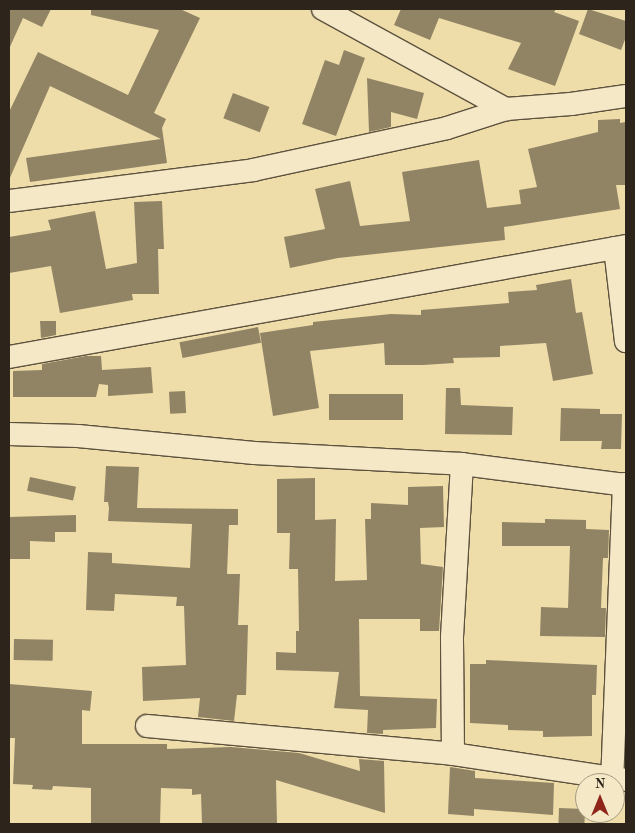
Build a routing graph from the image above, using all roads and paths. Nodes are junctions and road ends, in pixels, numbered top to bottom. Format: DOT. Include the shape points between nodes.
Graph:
graph roads {
  1 [pos="322,9"];
  2 [pos="626,96"];
  3 [pos="506,109"];
  4 [pos="9,200"];
  5 [pos="621,247"];
  6 [pos="626,341"];
  7 [pos="9,356"];
  8 [pos="9,434"];
  9 [pos="462,464"];
  10 [pos="625,484"];
  11 [pos="147,726"];
  12 [pos="453,754"];
  13 [pos="579,773"];
  14 [pos="619,773"];
  1 -- 3 [label="street"];
  2 -- 3 [label="street"];
  3 -- 4 [label="street" via="447,128 253,170"];
  5 -- 6 [label="street"];
  5 -- 7 [label="street"];
  8 -- 9 [label="street" via="78,436 254,453"];
  9 -- 10 [label="street"];
  9 -- 12 [label="street" via="452,638"];
  10 -- 14 [label="street"];
  11 -- 12 [label="street"];
  12 -- 13 [label="street"];
}
